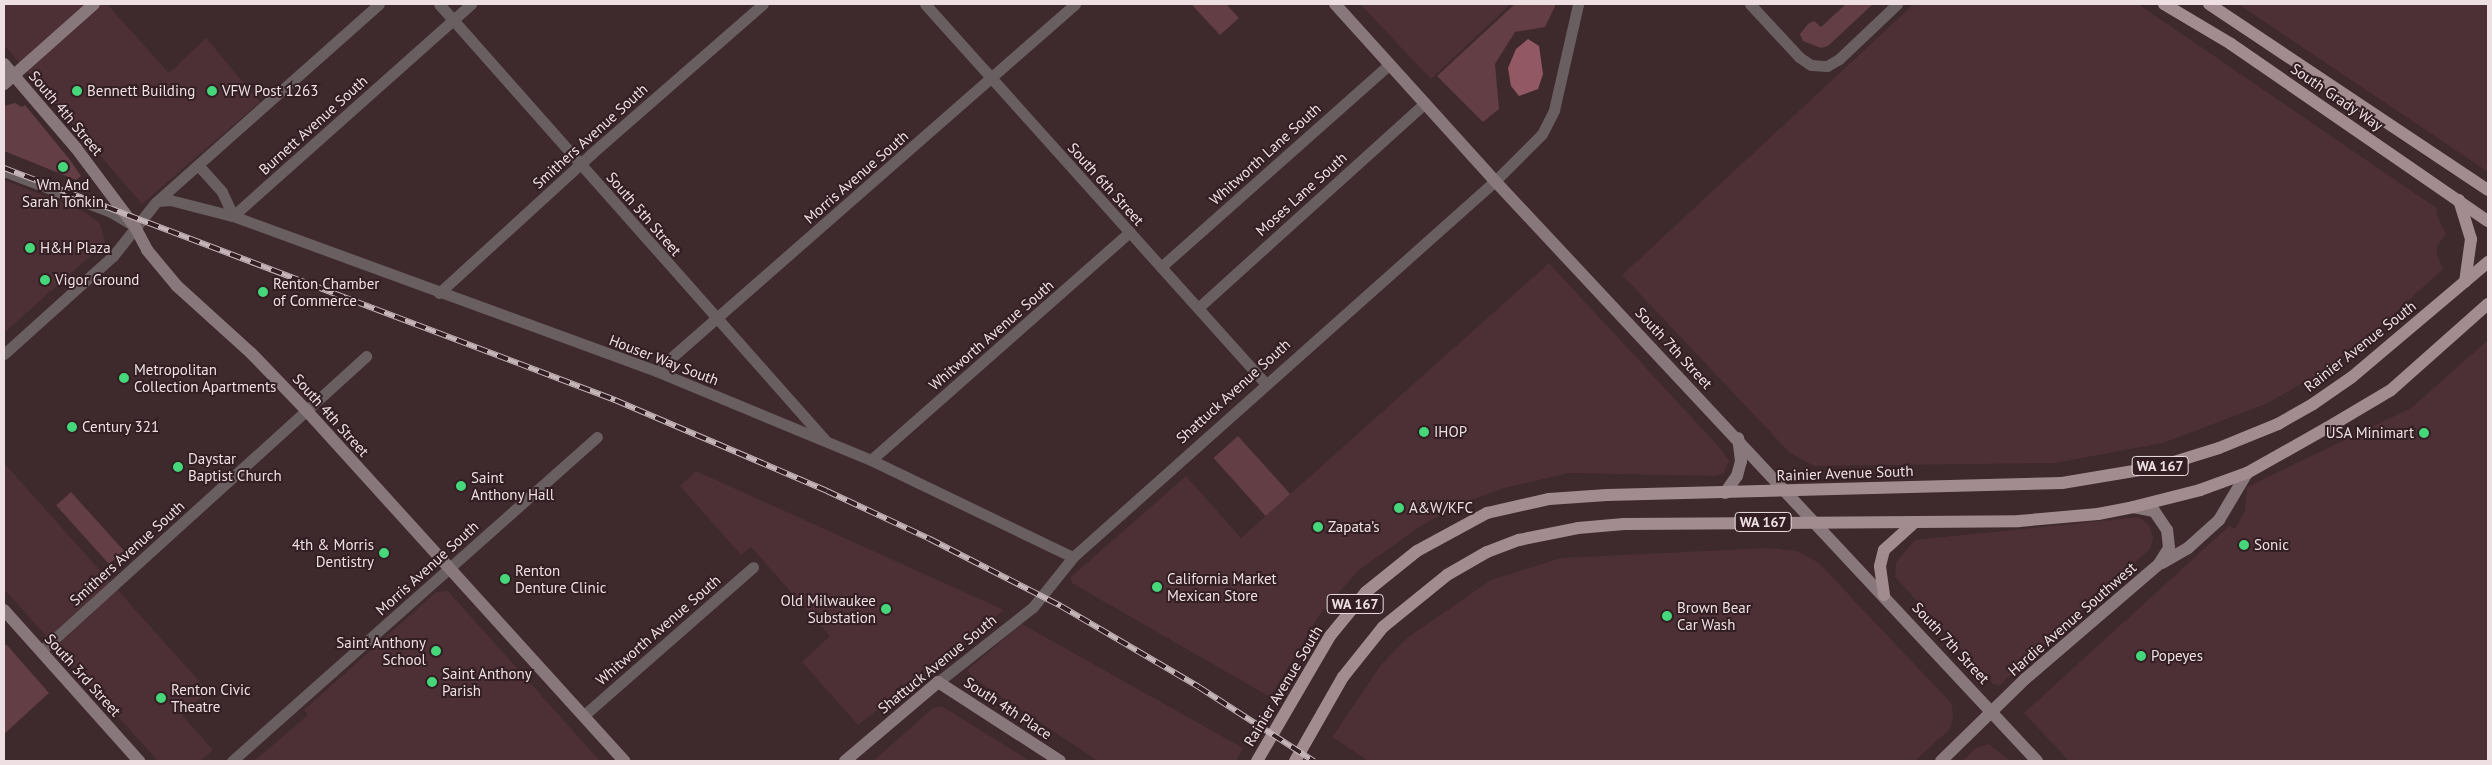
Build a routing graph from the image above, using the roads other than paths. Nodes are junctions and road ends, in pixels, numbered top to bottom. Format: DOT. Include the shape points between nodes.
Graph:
graph roads {
  1 [pos="94,4"];
  2 [pos="380,4"];
  3 [pos="439,4"];
  4 [pos="471,4"];
  5 [pos="763,4"];
  6 [pos="925,4"];
  7 [pos="1075,4"];
  8 [pos="1336,4"];
  9 [pos="1578,4"];
  10 [pos="1750,4"];
  11 [pos="1896,4"];
  12 [pos="2164,4"];
  13 [pos="2209,4"];
  14 [pos="453,20"];
  15 [pos="4,64"];
  16 [pos="1390,64"];
  17 [pos="992,78"];
  18 [pos="8,79"];
  19 [pos="1425,103"];
  20 [pos="580,163"];
  21 [pos="198,166"];
  22 [pos="4,171"];
  23 [pos="1495,181"];
  24 [pos="2488,190"];
  25 [pos="158,200"];
  26 [pos="2459,200"];
  27 [pos="233,216"];
  28 [pos="2488,221"];
  29 [pos="135,227"];
  30 [pos="1130,232"];
  31 [pos="2488,262"];
  32 [pos="1161,267"];
  33 [pos="2465,282"];
  34 [pos="440,293"];
  35 [pos="2488,304"];
  36 [pos="1198,308"];
  37 [pos="718,319"];
  38 [pos="4,354"];
  39 [pos="366,356"];
  40 [pos="656,371"];
  41 [pos="1266,384"];
  42 [pos="306,410"];
  43 [pos="597,437"];
  44 [pos="1738,438"];
  45 [pos="828,443"];
  46 [pos="871,460"];
  47 [pos="2247,473"];
  48 [pos="1787,492"];
  49 [pos="1725,493"];
  50 [pos="2133,507"];
  51 [pos="1814,521"];
  52 [pos="1913,524"];
  53 [pos="1073,558"];
  54 [pos="2159,564"];
  55 [pos="753,567"];
  56 [pos="448,569"];
  57 [pos="1884,595"];
  58 [pos="5,613"];
  59 [pos="41,651"];
  60 [pos="938,682"];
  61 [pos="1992,711"];
  62 [pos="583,716"];
  63 [pos="139,761"];
  64 [pos="232,761"];
  65 [pos="624,761"];
  66 [pos="846,761"];
  67 [pos="1060,761"];
  68 [pos="1257,761"];
  69 [pos="1295,761"];
  70 [pos="1941,761"];
  71 [pos="2037,761"];
  1 -- 18 [label="street"];
  2 -- 21 [label="street"];
  3 -- 14 [label="street, South 5th Street"];
  4 -- 14 [label="street, Burnett Avenue South"];
  5 -- 20 [label="street, Smithers Avenue South"];
  6 -- 17 [label="street, South 6th Street"];
  7 -- 17 [label="street, Morris Avenue South"];
  8 -- 16 [label="street, South 7th Street"];
  9 -- 23 [label="street, Shattuck Avenue South" via="1554,110 1542,134"];
  10 -- 11 [label="street" via="1799,57 1810,65 1827,66 1839,60"];
  12 -- 26 [label="main road, South Grady Way" via="2231,44"];
  13 -- 24 [label="main road, South Grady Way"];
  14 -- 20 [label="street, South 5th Street"];
  14 -- 27 [label="street, Burnett Avenue South"];
  15 -- 18 [label="street, South 4th Street"];
  16 -- 19 [label="street, South 7th Street"];
  16 -- 32 [label="street, Whitworth Lane South"];
  17 -- 30 [label="street, South 6th Street"];
  17 -- 37 [label="street, Morris Avenue South"];
  18 -- 29 [label="street, South 4th Street" via="76,148"];
  19 -- 23 [label="street, South 7th Street"];
  19 -- 36 [label="street, Moses Lane South"];
  20 -- 34 [label="street, Smithers Avenue South"];
  20 -- 37 [label="street, South 5th Street"];
  21 -- 25 [label="street"];
  21 -- 27 [label="street" via="222,192"];
  22 -- 29 [label="street" via="111,212"];
  23 -- 41 [label="street, Shattuck Avenue South"];
  23 -- 44 [label="street, South 7th Street"];
  25 -- 27 [label="street" via="170,200"];
  25 -- 29 [label="street"];
  26 -- 28 [label="main road, South Grady Way"];
  26 -- 33 [label="main road" via="2471,239"];
  27 -- 34 [label="street, Houser Way South"];
  29 -- 38 [label="street" via="113,256"];
  29 -- 42 [label="street, South 4th Street" via="147,250 177,286 251,352"];
  30 -- 32 [label="street, South 6th Street"];
  30 -- 46 [label="street, Whitworth Avenue South"];
  31 -- 33 [label="main road, Rainier Avenue South / WA 167"];
  32 -- 36 [label="street, South 6th Street"];
  33 -- 48 [label="main road, Rainier Avenue South / WA 167" via="2352,377 2313,404 2278,424 2186,459 2108,477 2062,483"];
  34 -- 40 [label="street, Houser Way South"];
  35 -- 47 [label="main road, WA 167" via="2391,390"];
  36 -- 41 [label="street, South 6th Street"];
  37 -- 40 [label="street, Morris Avenue South"];
  37 -- 45 [label="street, South 5th Street"];
  39 -- 42 [label="street, Smithers Avenue South"];
  40 -- 45 [label="street, Houser Way South"];
  41 -- 53 [label="street, Shattuck Avenue South"];
  42 -- 56 [label="street, South 4th Street"];
  42 -- 59 [label="street, Smithers Avenue South"];
  43 -- 56 [label="street, Morris Avenue South"];
  44 -- 48 [label="street, South 7th Street"];
  44 -- 49 [label="street" via="1741,461 1737,476"];
  45 -- 46 [label="street, Houser Way South"];
  46 -- 53 [label="street, Houser Way South"];
  47 -- 50 [label="main road, WA 167"];
  47 -- 54 [label="street, Hardie Avenue Southwest" via="2219,520 2188,548"];
  48 -- 49 [label="main road, Rainier Avenue South / WA 167"];
  48 -- 51 [label="street, South 7th Street"];
  49 -- 68 [label="main road, Rainier Avenue South / WA 167" via="1549,499 1487,513 1450,531 1401,561 1353,606 1330,636"];
  50 -- 52 [label="main road, WA 167" via="2098,514 2019,521"];
  50 -- 54 [label="street, Hardie Avenue Southwest" via="2154,511 2167,530 2169,548"];
  51 -- 52 [label="main road, WA 167"];
  51 -- 57 [label="street, South 7th Street"];
  51 -- 69 [label="main road, WA 167" via="1578,528 1519,540 1487,552 1447,575 1383,627 1343,677"];
  52 -- 57 [label="main road" via="1893,538 1881,559"];
  53 -- 60 [label="street, Shattuck Avenue South" via="1033,607"];
  54 -- 61 [label="street, Hardie Avenue Southwest"];
  55 -- 62 [label="street, Whitworth Avenue South"];
  56 -- 62 [label="street, South 4th Street"];
  56 -- 64 [label="street, Morris Avenue South"];
  57 -- 61 [label="street, South 7th Street"];
  58 -- 59 [label="street, South 3rd Street"];
  59 -- 63 [label="street, South 3rd Street"];
  60 -- 66 [label="street, Shattuck Avenue South"];
  60 -- 67 [label="street, South 4th Place"];
  61 -- 70 [label="street, Hardie Avenue Southwest"];
  61 -- 71 [label="street, South 7th Street"];
  62 -- 65 [label="street, South 4th Street"];
}
